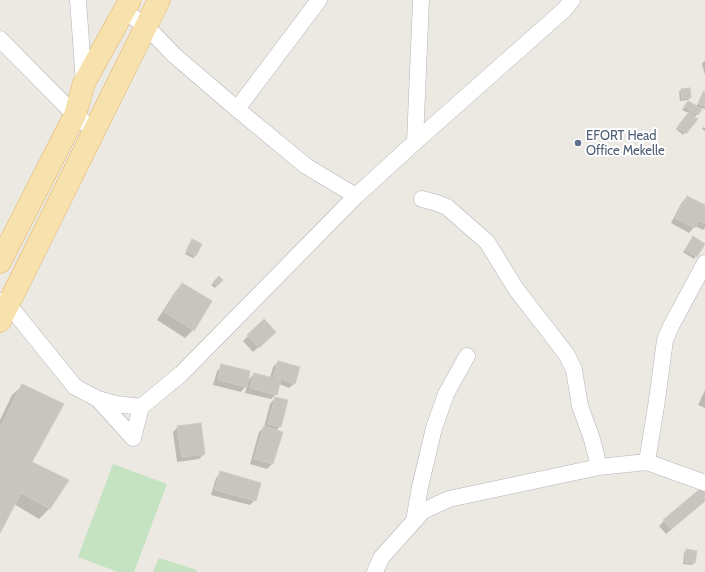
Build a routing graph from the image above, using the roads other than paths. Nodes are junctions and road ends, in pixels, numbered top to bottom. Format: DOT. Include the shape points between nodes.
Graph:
graph roads {
  1 [pos="78,0"];
  2 [pos="159,0"];
  3 [pos="318,0"];
  4 [pos="421,0"];
  5 [pos="572,0"];
  6 [pos="127,6"];
  7 [pos="146,26"];
  8 [pos="0,39"];
  9 [pos="84,83"];
  10 [pos="237,109"];
  11 [pos="75,115"];
  12 [pos="94,130"];
  13 [pos="415,142"];
  14 [pos="356,196"];
  15 [pos="422,199"];
  16 [pos="0,262"];
  17 [pos="705,263"];
  18 [pos="3,309"];
  19 [pos="467,356"];
  20 [pos="98,399"];
  21 [pos="141,407"];
  22 [pos="647,462"];
  23 [pos="599,467"];
  24 [pos="705,483"];
  25 [pos="414,521"];
  26 [pos="375,572"];
  1 -- 9 [label="street"];
  2 -- 7 [label="main road"];
  3 -- 10 [label="street"];
  4 -- 13 [label="street"];
  5 -- 13 [label="street" via="564,10"];
  6 -- 7 [label="street"];
  6 -- 9 [label="main road"];
  7 -- 10 [label="street" via="174,55"];
  7 -- 12 [label="main road"];
  8 -- 11 [label="street"];
  9 -- 11 [label="main road"];
  10 -- 14 [label="street" via="306,166"];
  11 -- 12 [label="street"];
  11 -- 16 [label="main road"];
  12 -- 18 [label="main road"];
  13 -- 14 [label="street"];
  14 -- 21 [label="street" via="180,374"];
  15 -- 23 [label="street" via="448,207 487,242 516,288 567,355 574,370 580,406"];
  17 -- 22 [label="street" via="665,340"];
  18 -- 20 [label="street" via="75,388"];
  19 -- 25 [label="street" via="446,394 434,428"];
  20 -- 21 [label="street"];
  20 -- 21 [label="street" via="132,438"];
  22 -- 23 [label="street"];
  22 -- 24 [label="street"];
  23 -- 25 [label="street" via="449,499 423,511"];
  25 -- 26 [label="street" via="381,558"];
}
